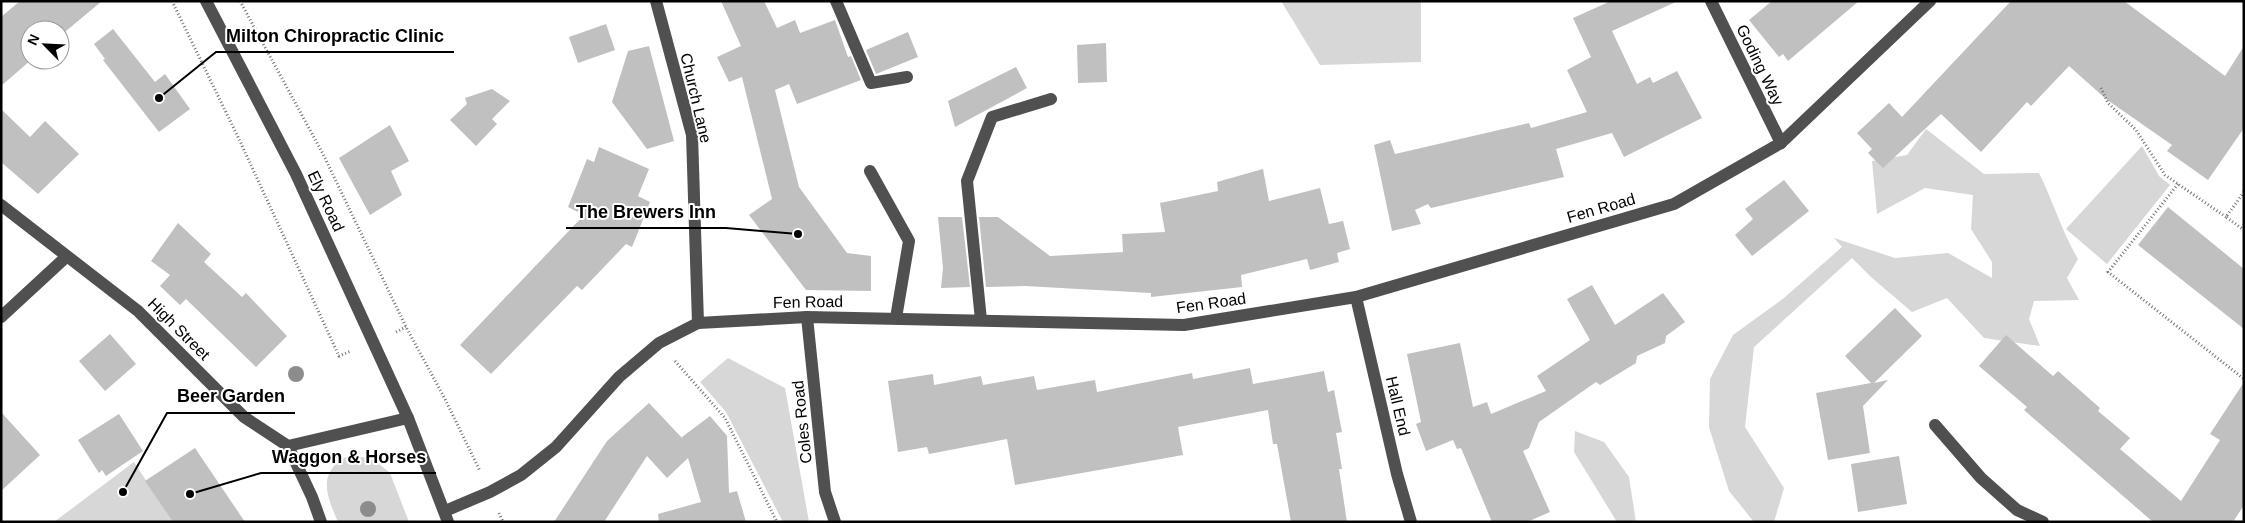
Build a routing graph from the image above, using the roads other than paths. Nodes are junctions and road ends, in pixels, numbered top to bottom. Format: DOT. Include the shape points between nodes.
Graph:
graph roads {
  1 [pos="206,1"];
  2 [pos="656,1"];
  3 [pos="836,1"];
  4 [pos="1711,1"];
  5 [pos="1930,1"];
  6 [pos="907,78"];
  7 [pos="1051,99"];
  8 [pos="1780,143"];
  9 [pos="870,170"];
  10 [pos="1,205"];
  11 [pos="66,257"];
  12 [pos="1356,297"];
  13 [pos="807,316"];
  14 [pos="1,317"];
  15 [pos="896,318"];
  16 [pos="982,320"];
  17 [pos="698,323"];
  18 [pos="408,418"];
  19 [pos="1935,426"];
  20 [pos="288,446"];
  21 [pos="446,516"];
  22 [pos="321,522"];
  23 [pos="835,522"];
  24 [pos="1411,522"];
  25 [pos="2043,522"];
  1 -- 18 [label="street, Ely Road" via="296,174"];
  2 -- 17 [label="street, Church Lane" via="692,135"];
  3 -- 6 [label="street" via="871,83"];
  4 -- 8 [label="street, Goding Way"];
  5 -- 8 [label="street, Fen Road"];
  7 -- 16 [label="street" via="992,116 967,181"];
  8 -- 12 [label="street, Fen Road" via="1674,204"];
  9 -- 15 [label="street" via="909,241"];
  10 -- 11 [label="street, High Street"];
  11 -- 14 [label="street"];
  11 -- 20 [label="street, High Street" via="138,311 244,417"];
  12 -- 16 [label="street, Fen Road" via="1184,325"];
  12 -- 24 [label="street, Hall End" via="1396,474"];
  13 -- 15 [label="street, Fen Road"];
  13 -- 17 [label="street, Fen Road"];
  13 -- 23 [label="street, Coles Road" via="825,492"];
  15 -- 16 [label="street, Fen Road"];
  17 -- 21 [label="street, Fen Road" via="660,343 619,377 556,447 521,475"];
  18 -- 20 [label="street"];
  18 -- 21 [label="street"];
  19 -- 25 [label="street" via="1981,478 2017,510"];
  20 -- 22 [label="street"];
}
